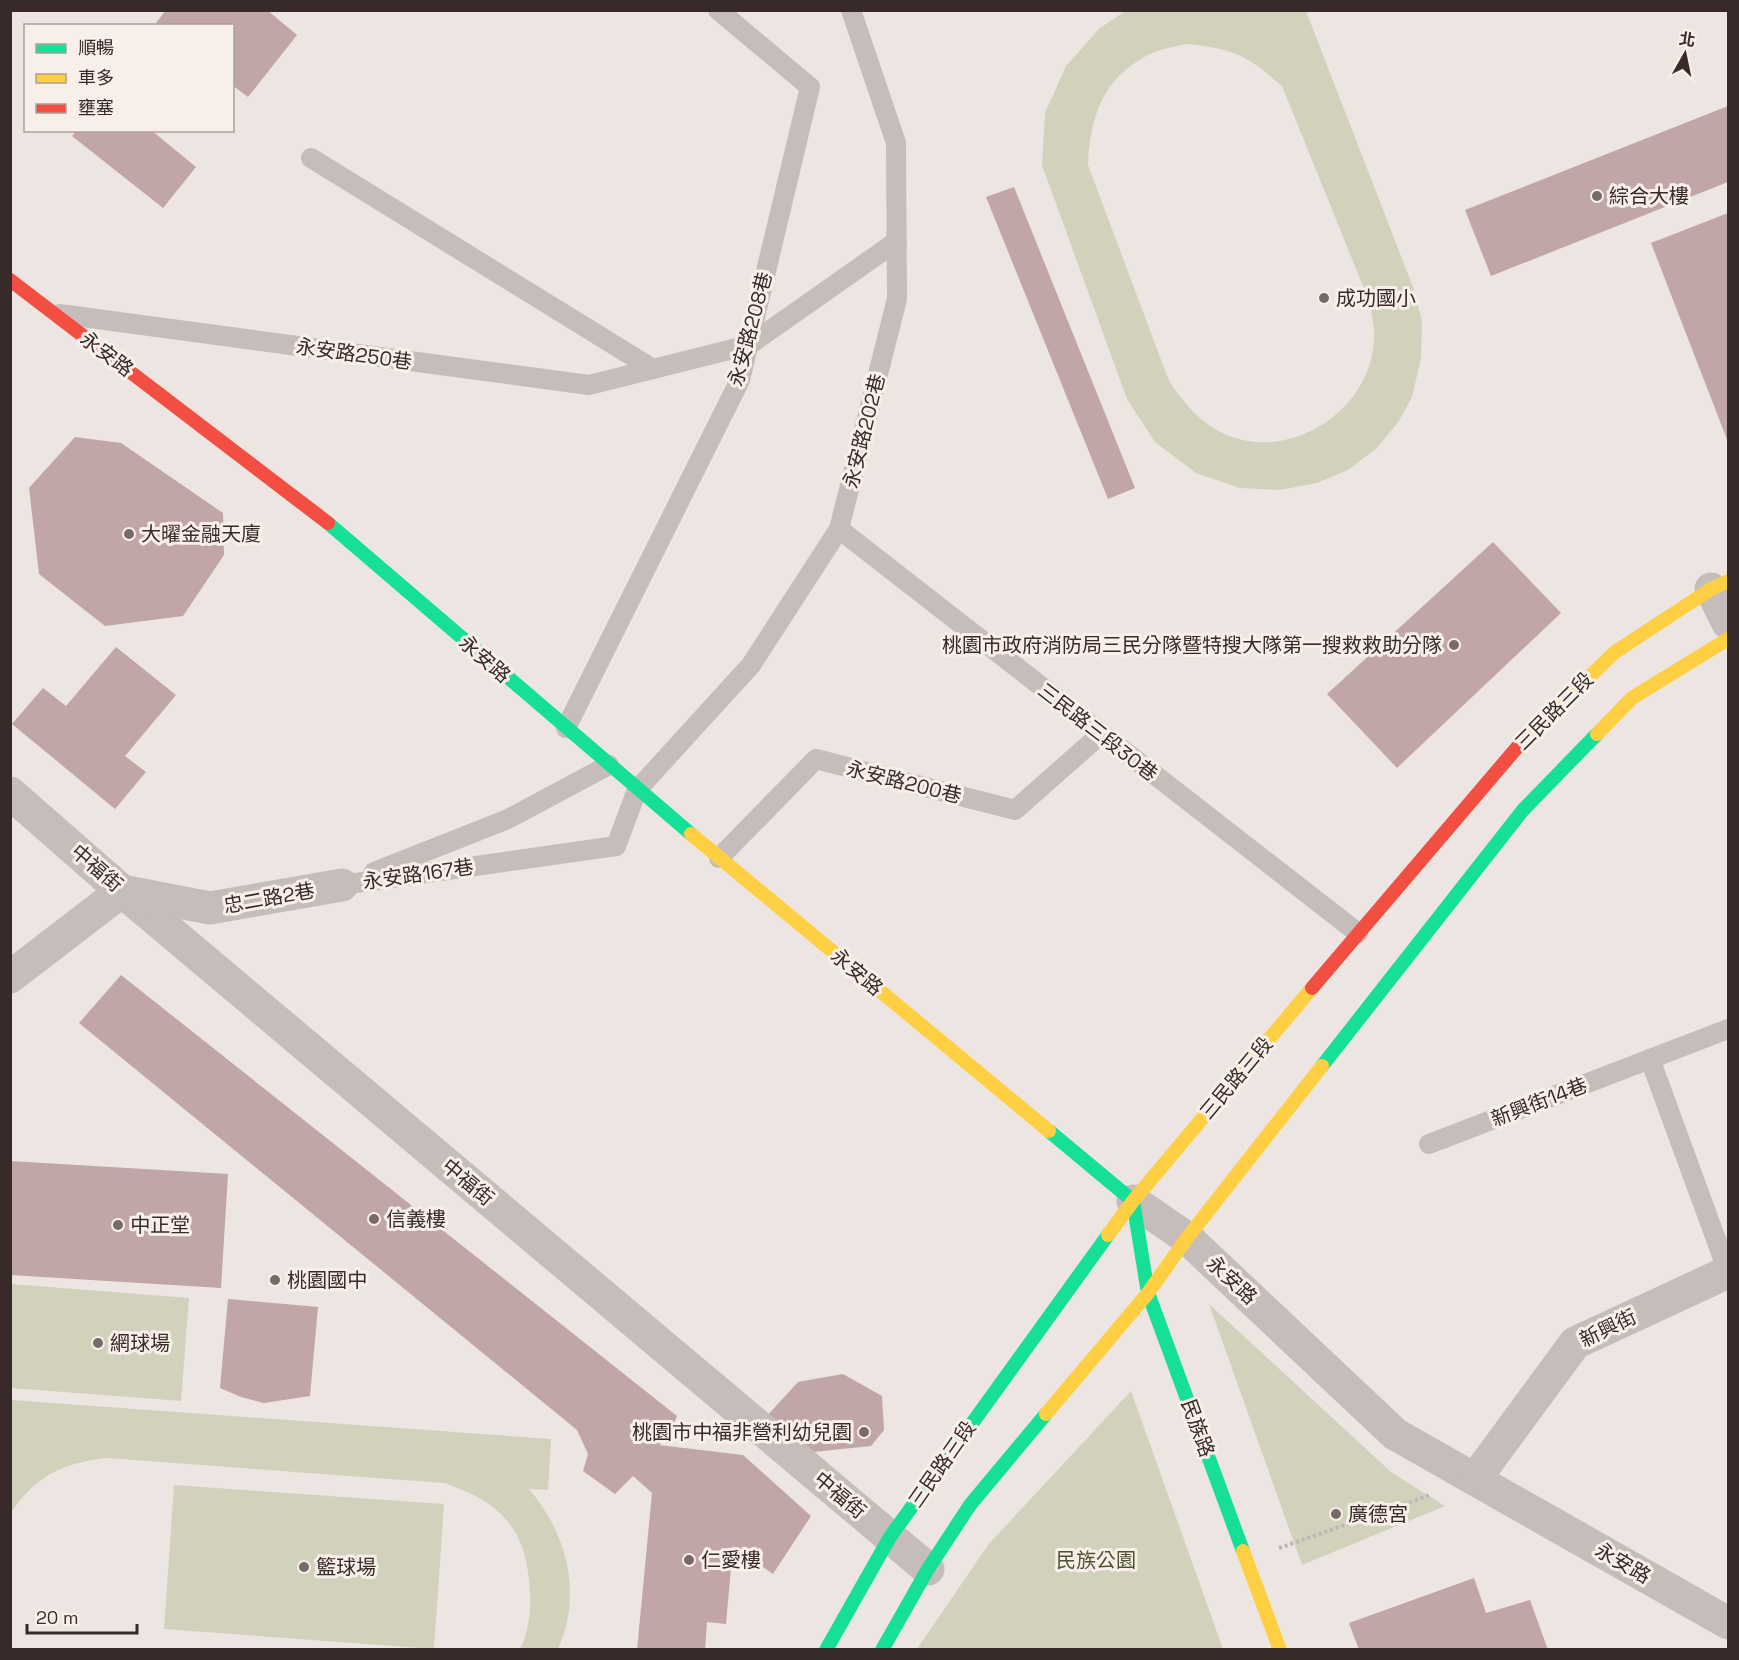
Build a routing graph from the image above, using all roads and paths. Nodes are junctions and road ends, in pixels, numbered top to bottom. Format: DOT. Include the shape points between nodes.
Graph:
graph roads {
  1 [pos="718,10"];
  2 [pos="851,10"];
  3 [pos="311,158"];
  4 [pos="897,241"];
  5 [pos="10,280"];
  6 [pos="54,313"];
  7 [pos="748,345"];
  8 [pos="653,369"];
  9 [pos="839,529"];
  10 [pos="1720,585"];
  11 [pos="1728,623"];
  12 [pos="1728,639"];
  13 [pos="566,728"];
  14 [pos="1101,734"];
  15 [pos="609,765"];
  16 [pos="638,790"];
  17 [pos="10,793"];
  18 [pos="719,858"];
  19 [pos="342,885"];
  20 [pos="122,891"];
  21 [pos="1358,933"];
  22 [pos="10,977"];
  23 [pos="1728,1029"];
  24 [pos="1650,1059"];
  25 [pos="1429,1144"];
  26 [pos="1132,1201"];
  27 [pos="1187,1238"];
  28 [pos="1728,1272"];
  29 [pos="1148,1293"];
  30 [pos="1475,1479"];
  31 [pos="890,1537"];
  32 [pos="1247,1560"];
  33 [pos="928,1569"];
  34 [pos="1728,1623"];
  35 [pos="826,1650"];
  36 [pos="882,1650"];
  37 [pos="1280,1650"];
  1 -- 7 [label="lane, 永安路208巷" via="810,87"];
  2 -- 4 [label="lane, 永安路202巷" via="896,143"];
  3 -- 8 [label="lane"];
  4 -- 7 [label="lane, 永安路250巷"];
  4 -- 9 [label="lane, 永安路202巷" via="897,298"];
  5 -- 6 [label="main road, 永安路"];
  6 -- 8 [label="lane, 永安路250巷" via="589,385"];
  6 -- 13 [label="main road, 永安路" via="311,509"];
  7 -- 8 [label="lane, 永安路250巷"];
  7 -- 13 [label="lane, 永安路208巷" via="740,380"];
  9 -- 14 [label="lane, 三民路三段30巷"];
  9 -- 16 [label="lane, 永安路202巷" via="751,664"];
  10 -- 11 [label="street"];
  10 -- 21 [label="main road, 三民路三段" via="1615,652 1543,719"];
  12 -- 27 [label="main road" via="1632,698 1524,810"];
  13 -- 15 [label="main road, 永安路"];
  14 -- 18 [label="lane, 永安路200巷" via="1015,810 816,759"];
  14 -- 21 [label="lane, 三民路三段30巷"];
  15 -- 16 [label="main road, 永安路"];
  15 -- 19 [label="lane, 永安路167巷" via="508,819"];
  16 -- 18 [label="main road, 永安路"];
  16 -- 19 [label="lane, 永安路167巷" via="616,846"];
  17 -- 20 [label="street, 中福街"];
  18 -- 26 [label="main road, 永安路"];
  19 -- 20 [label="street, 忠二路2巷" via="210,908"];
  20 -- 22 [label="street"];
  20 -- 31 [label="street, 中福街"];
  21 -- 26 [label="main road, 三民路三段"];
  23 -- 24 [label="lane, 新興街14巷"];
  24 -- 25 [label="lane, 新興街14巷"];
  24 -- 28 [label="lane"];
  26 -- 27 [label="street, 永安路"];
  26 -- 29 [label="main road, 民族路"];
  26 -- 31 [label="main road, 三民路三段"];
  27 -- 29 [label="main road"];
  27 -- 30 [label="street, 永安路" via="1395,1434"];
  28 -- 30 [label="street, 新興街" via="1575,1343"];
  29 -- 32 [label="main road, 民族路"];
  29 -- 33 [label="main road" via="970,1505"];
  30 -- 32 [label="path"];
  30 -- 34 [label="street, 永安路"];
  31 -- 33 [label="street, 中福街"];
  31 -- 35 [label="main road, 三民路三段"];
  32 -- 37 [label="main road, 民族路"];
  33 -- 36 [label="main road"];
}
